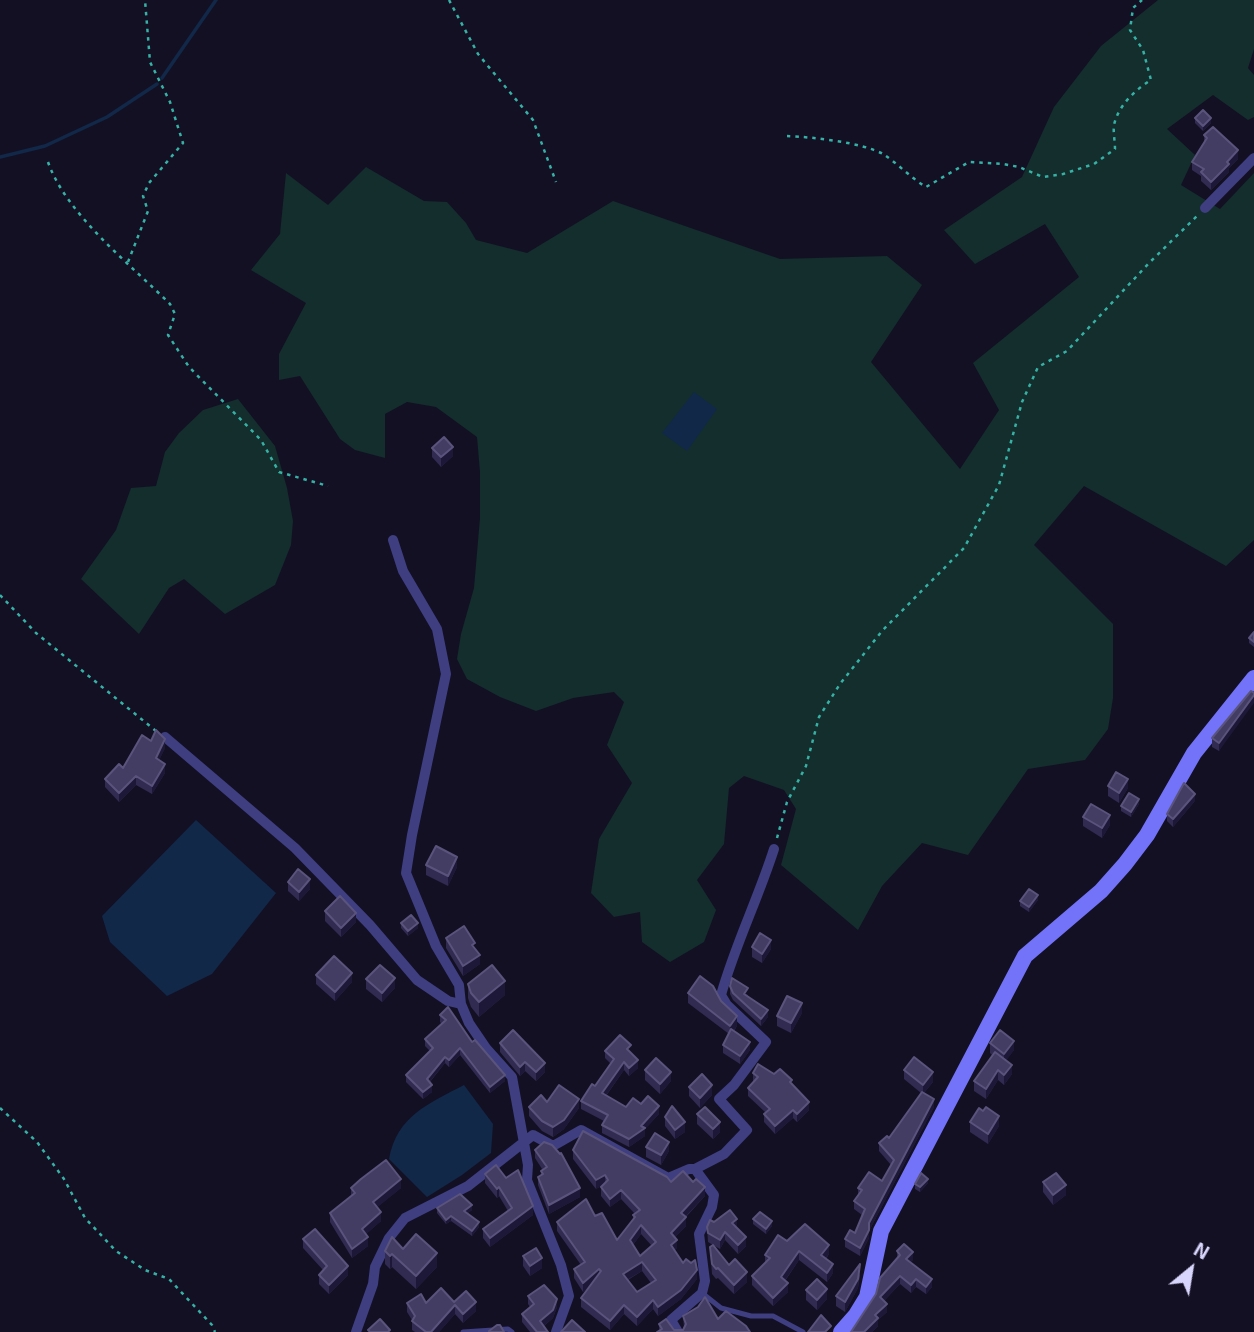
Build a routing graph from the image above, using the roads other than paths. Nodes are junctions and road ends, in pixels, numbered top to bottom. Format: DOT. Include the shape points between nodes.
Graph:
graph roads {
  1 [pos="1254,158"];
  2 [pos="1205,208"];
  3 [pos="393,540"];
  4 [pos="1254,678"];
  5 [pos="165,737"];
  6 [pos="774,849"];
  7 [pos="461,1004"];
  8 [pos="695,1169"];
  9 [pos="702,1293"];
  10 [pos="356,1332"];
  11 [pos="463,1332"];
  12 [pos="512,1332"];
  13 [pos="555,1332"];
  14 [pos="678,1332"];
  15 [pos="803,1332"];
  16 [pos="841,1332"];
  1 -- 2 [label="street"];
  3 -- 7 [label="street" via="403,571 436,629 446,674 406,873 436,946 459,985"];
  4 -- 16 [label="street" via="1194,753 1125,864 1101,891 1025,956 881,1231 867,1297"];
  5 -- 7 [label="street" via="295,848 417,981"];
  6 -- 8 [label="street" via="721,995 766,1042 719,1099 747,1130 724,1154"];
  7 -- 13 [label="street" via="486,1048 512,1077 527,1180 569,1296"];
  8 -- 9 [label="street" via="714,1195 699,1234 705,1281"];
  8 -- 10 [label="street" via="668,1178 581,1130 553,1146 533,1135 468,1186 405,1218 375,1267"];
  9 -- 14 [label="street" via="671,1320"];
  9 -- 15 [label="lane" via="721,1308 751,1316 773,1315"];
  11 -- 12 [label="lane"];
}
